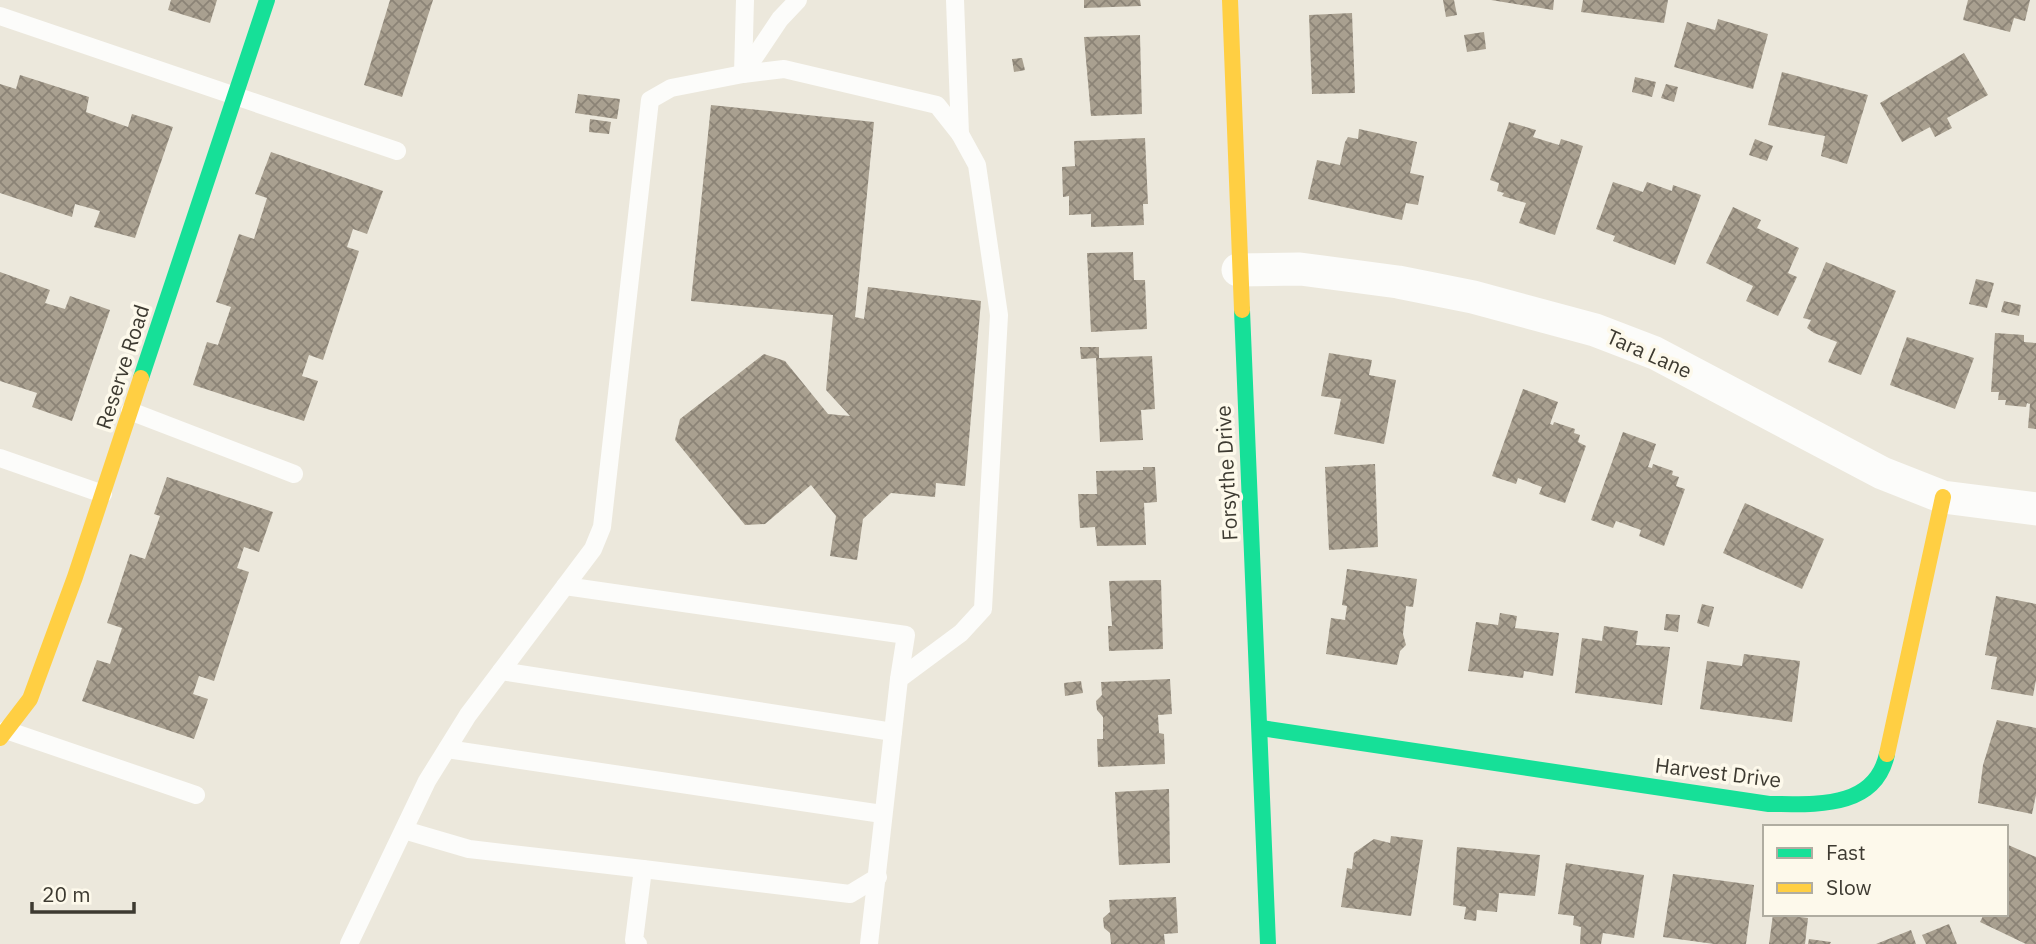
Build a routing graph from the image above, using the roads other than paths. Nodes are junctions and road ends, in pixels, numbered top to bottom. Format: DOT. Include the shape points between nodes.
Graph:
graph roads {
  1 [pos="267,0"];
  2 [pos="745,0"];
  3 [pos="798,0"];
  4 [pos="955,0"];
  5 [pos="1230,0"];
  6 [pos="0,16"];
  7 [pos="743,74"];
  8 [pos="234,97"];
  9 [pos="960,134"];
  10 [pos="397,151"];
  11 [pos="1238,270"];
  12 [pos="130,411"];
  13 [pos="0,458"];
  14 [pos="294,474"];
  15 [pos="103,494"];
  16 [pos="1942,497"];
  17 [pos="2036,509"];
  18 [pos="565,586"];
  19 [pos="501,671"];
  20 [pos="899,679"];
  21 [pos="1261,728"];
  22 [pos="893,732"];
  23 [pos="3,734"];
  24 [pos="447,749"];
  25 [pos="196,795"];
  26 [pos="882,814"];
  27 [pos="404,830"];
  28 [pos="643,869"];
  29 [pos="878,877"];
  30 [pos="349,944"];
  31 [pos="638,944"];
  32 [pos="869,944"];
  33 [pos="1268,944"];
  1 -- 8 [label="street, Reserve Road"];
  2 -- 7 [label="lane"];
  3 -- 7 [label="lane"];
  4 -- 9 [label="lane"];
  5 -- 11 [label="street, Forsythe Drive"];
  6 -- 8 [label="lane"];
  7 -- 9 [label="lane" via="784,69 937,105"];
  7 -- 18 [label="lane" via="671,89 650,100 602,527 593,549"];
  8 -- 10 [label="lane"];
  8 -- 12 [label="street, Reserve Road"];
  9 -- 20 [label="lane" via="977,165 999,316 983,609 961,633"];
  11 -- 16 [label="street, Tara Lane" via="1300,270 1398,282 1595,330 1655,353 1882,473"];
  11 -- 21 [label="street, Forsythe Drive"];
  12 -- 14 [label="lane"];
  12 -- 15 [label="street, Reserve Road"];
  13 -- 15 [label="lane"];
  15 -- 23 [label="street, Reserve Road" via="30,699"];
  16 -- 17 [label="street, Tara Lane"];
  16 -- 21 [label="street, Harvest Drive" via="1884,768 1856,797 1825,804 1769,804"];
  18 -- 19 [label="lane"];
  18 -- 20 [label="lane" via="906,635"];
  19 -- 22 [label="lane"];
  19 -- 24 [label="lane"];
  20 -- 22 [label="lane"];
  21 -- 33 [label="street, Forsythe Drive"];
  22 -- 26 [label="lane"];
  23 -- 25 [label="lane"];
  24 -- 26 [label="lane"];
  24 -- 27 [label="lane"];
  26 -- 29 [label="lane"];
  27 -- 28 [label="lane" via="468,849"];
  27 -- 30 [label="lane"];
  28 -- 29 [label="lane" via="850,894"];
  28 -- 31 [label="lane" via="634,940"];
  29 -- 32 [label="lane"];
}
